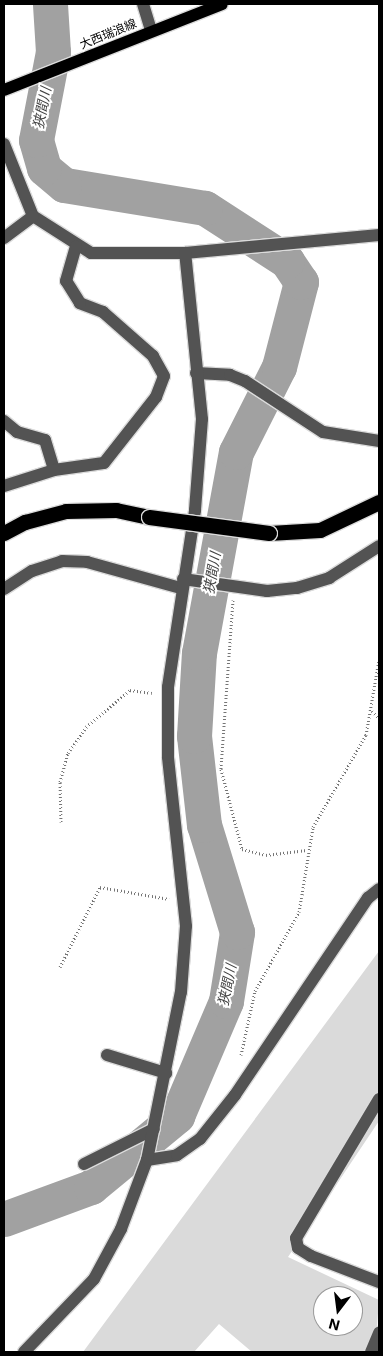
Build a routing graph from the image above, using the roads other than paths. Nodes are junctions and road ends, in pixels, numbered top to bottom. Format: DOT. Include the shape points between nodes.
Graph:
graph roads {
  1 [pos="143,4"];
  2 [pos="222,4"];
  3 [pos="151,31"];
  4 [pos="4,90"];
  5 [pos="4,144"];
  6 [pos="33,216"];
  7 [pos="379,234"];
  8 [pos="4,238"];
  9 [pos="76,246"];
  10 [pos="185,252"];
  11 [pos="196,373"];
  12 [pos="4,420"];
  13 [pos="379,441"];
  14 [pos="54,470"];
  15 [pos="4,486"];
  16 [pos="379,502"];
  17 [pos="4,533"];
  18 [pos="379,546"];
  19 [pos="182,583"];
  20 [pos="4,589"];
  21 [pos="379,889"];
  22 [pos="108,1055"];
  23 [pos="166,1073"];
  24 [pos="379,1099"];
  25 [pos="154,1128"];
  26 [pos="147,1160"];
  27 [pos="84,1164"];
  28 [pos="379,1282"];
  29 [pos="379,1332"];
  30 [pos="24,1352"];
  31 [pos="371,1352"];
  1 -- 3 [label="street"];
  2 -- 3 [label="main road, 大西瑞浪線"];
  3 -- 4 [label="main road, 大西瑞浪線"];
  5 -- 6 [label="street"];
  6 -- 8 [label="street"];
  6 -- 9 [label="street"];
  7 -- 10 [label="street"];
  9 -- 10 [label="street" via="108,256"];
  9 -- 14 [label="street" via="66,281 80,304 103,312 154,356 164,376 156,397 104,463"];
  10 -- 11 [label="street"];
  11 -- 13 [label="street" via="230,375 244,381 323,432"];
  11 -- 19 [label="street" via="202,418 196,510"];
  12 -- 14 [label="street" via="17,432 45,440"];
  14 -- 15 [label="street"];
  16 -- 17 [label="highway, bridge" via="320,530 269,533 116,510 66,511 24,522"];
  18 -- 19 [label="street" via="329,578 297,588 267,591 235,585"];
  19 -- 20 [label="street" via="88,562 62,561 32,571"];
  19 -- 23 [label="street" via="168,695 168,757 183,901 181,992"];
  21 -- 26 [label="street" via="368,898 235,1095 200,1138 177,1155"];
  22 -- 23 [label="street"];
  23 -- 25 [label="street"];
  24 -- 28 [label="street" via="296,1238 298,1248 311,1256"];
  25 -- 26 [label="street"];
  25 -- 27 [label="street"];
  26 -- 30 [label="street" via="121,1229 94,1279"];
  29 -- 31 [label="street"];
}
